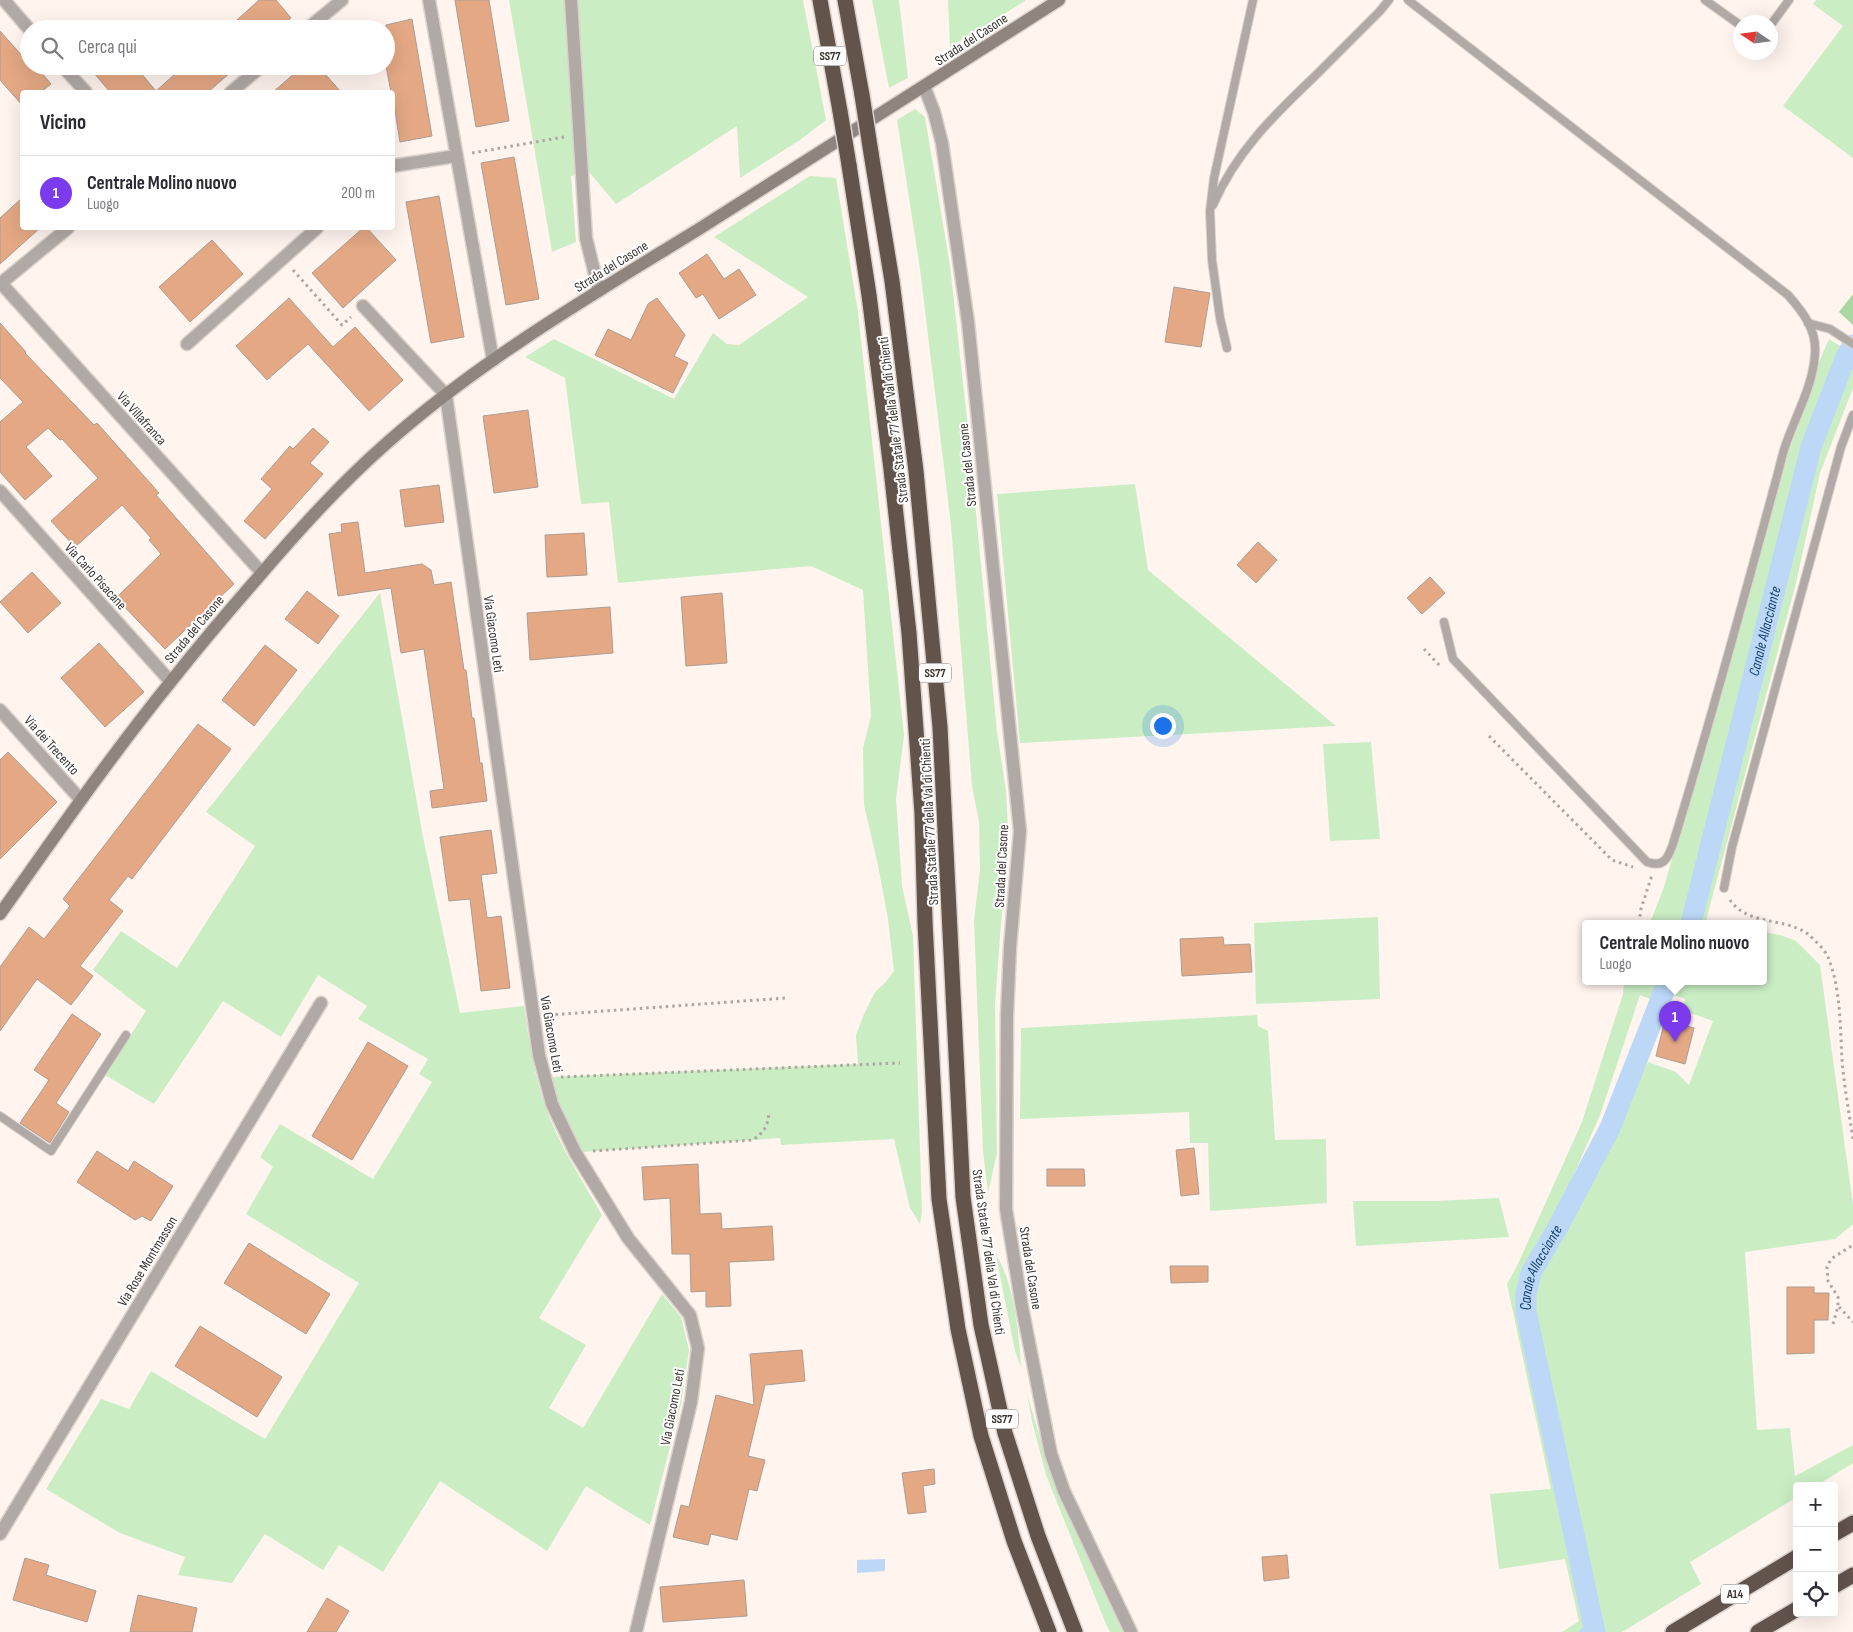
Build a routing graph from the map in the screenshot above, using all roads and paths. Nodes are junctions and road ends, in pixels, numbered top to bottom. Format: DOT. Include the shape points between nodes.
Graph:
graph roads {
  1 [pos="4,0"];
  2 [pos="342,0"];
  3 [pos="429,0"];
  4 [pos="571,0"];
  5 [pos="820,0"];
  6 [pos="845,0"];
  7 [pos="1059,0"];
  8 [pos="1253,0"];
  9 [pos="1389,0"];
  10 [pos="1408,0"];
  11 [pos="1705,0"];
  12 [pos="1789,0"];
  13 [pos="1778,15"];
  14 [pos="21,20"];
  15 [pos="319,20"];
  16 [pos="1733,20"];
  17 [pos="70,75"];
  18 [pos="251,75"];
  19 [pos="924,86"];
  20 [pos="84,90"];
  21 [pos="233,90"];
  22 [pos="579,134"];
  23 [pos="456,156"];
  24 [pos="395,166"];
  25 [pos="1210,211"];
  26 [pos="66,230"];
  27 [pos="315,230"];
  28 [pos="282,259"];
  29 [pos="0,283"];
  30 [pos="599,291"];
  31 [pos="363,306"];
  32 [pos="1808,323"];
  33 [pos="187,344"];
  34 [pos="1853,344"];
  35 [pos="1227,348"];
  36 [pos="493,360"];
  37 [pos="446,396"];
  38 [pos="1853,415"];
  39 [pos="0,491"];
  40 [pos="262,574"];
  41 [pos="1444,622"];
  42 [pos="170,681"];
  43 [pos="0,710"];
  44 [pos="1490,736"];
  45 [pos="81,800"];
  46 [pos="1655,865"];
  47 [pos="1636,868"];
  48 [pos="1724,888"];
  49 [pos="0,914"];
  50 [pos="1639,920"];
  51 [pos="1766,920"];
  52 [pos="1767,920"];
  53 [pos="786,998"];
  54 [pos="321,1003"];
  55 [pos="533,1016"];
  56 [pos="126,1035"];
  57 [pos="900,1062"];
  58 [pos="560,1077"];
  59 [pos="769,1112"];
  60 [pos="0,1116"];
  61 [pos="1853,1138"];
  62 [pos="591,1151"];
  63 [pos="1853,1246"];
  64 [pos="1838,1306"];
  65 [pos="1853,1322"];
  66 [pos="1833,1324"];
  67 [pos="1853,1522"];
  68 [pos="1838,1531"];
  69 [pos="0,1534"];
  70 [pos="1793,1559"];
  71 [pos="1853,1574"];
  72 [pos="1838,1583"];
  73 [pos="1793,1611"];
  74 [pos="636,1632"];
  75 [pos="1049,1632"];
  76 [pos="1075,1632"];
  77 [pos="1131,1632"];
  78 [pos="1673,1632"];
  79 [pos="1758,1632"];
  1 -- 14 [label="street"];
  2 -- 15 [label="street"];
  3 -- 23 [label="street"];
  4 -- 22 [label="street"];
  5 -- 75 [label="highway, Strada Statale 77 della Val di Chienti / SS77, bridge" via="872,314 910,643 922,813 939,1199 958,1329 981,1436 1014,1541"];
  6 -- 76 [label="highway, Strada Statale 77 della Val di Chienti / SS77, bridge" via="892,281 915,461 940,727 963,1197 981,1325 1005,1433 1038,1536"];
  7 -- 19 [label="street, Strada del Casone"];
  8 -- 25 [label="lane" via="1214,178"];
  9 -- 25 [label="lane" via="1253,140 1235,163"];
  10 -- 32 [label="lane" via="1788,295 1802,310"];
  11 -- 16 [label="lane"];
  12 -- 13 [label="lane"];
  17 -- 20 [label="street"];
  18 -- 21 [label="street"];
  19 -- 30 [label="street, Strada del Casone"];
  19 -- 77 [label="street, Strada del Casone" via="942,142 968,322 1020,831 1007,1016 1006,1210 1051,1454 1064,1491"];
  22 -- 23 [label="path"];
  22 -- 30 [label="street" via="586,238"];
  23 -- 24 [label="street"];
  23 -- 36 [label="street"];
  25 -- 35 [label="lane" via="1212,260"];
  26 -- 29 [label="street"];
  27 -- 28 [label="street"];
  28 -- 31 [label="path" via="342,325"];
  28 -- 33 [label="street"];
  29 -- 40 [label="street, Via Villafranca"];
  30 -- 36 [label="street, Strada del Casone"];
  31 -- 37 [label="street"];
  32 -- 34 [label="lane" via="1830,329"];
  32 -- 46 [label="lane" via="1814,336 1812,374 1786,445 1673,844 1669,855"];
  36 -- 37 [label="street, Strada del Casone"];
  37 -- 40 [label="street, Strada del Casone" via="361,466"];
  37 -- 55 [label="street, Via Giacomo Leti"];
  38 -- 48 [label="lane" via="1732,847"];
  39 -- 42 [label="street, Via Carlo Pisacane"];
  40 -- 42 [label="street, Strada del Casone"];
  41 -- 46 [label="lane" via="1453,659 1640,855"];
  42 -- 45 [label="street, Strada del Casone"];
  43 -- 45 [label="street, Via dei Trecento"];
  44 -- 47 [label="path" via="1612,860"];
  45 -- 49 [label="street, Strada del Casone"];
  46 -- 50 [label="path"];
  48 -- 51 [label="path" via="1740,911"];
  52 -- 61 [label="path" via="1808,934 1828,955 1838,1003 1842,1062"];
  53 -- 55 [label="path"];
  54 -- 69 [label="street, Via Rose Montmasson"];
  55 -- 74 [label="street, Via Giacomo Leti" via="545,1081 562,1128 617,1222 690,1315 698,1348 691,1402"];
  56 -- 60 [label="lane" via="51,1150"];
  57 -- 58 [label="path"];
  59 -- 62 [label="path" via="766,1128 753,1140"];
  63 -- 64 [label="path" via="1831,1259 1827,1267 1828,1281 1838,1298"];
  64 -- 65 [label="path"];
  64 -- 66 [label="path"];
  67 -- 68 [label="highway"];
  70 -- 78 [label="highway, A14"];
  71 -- 72 [label="highway"];
  73 -- 79 [label="highway"];
}
